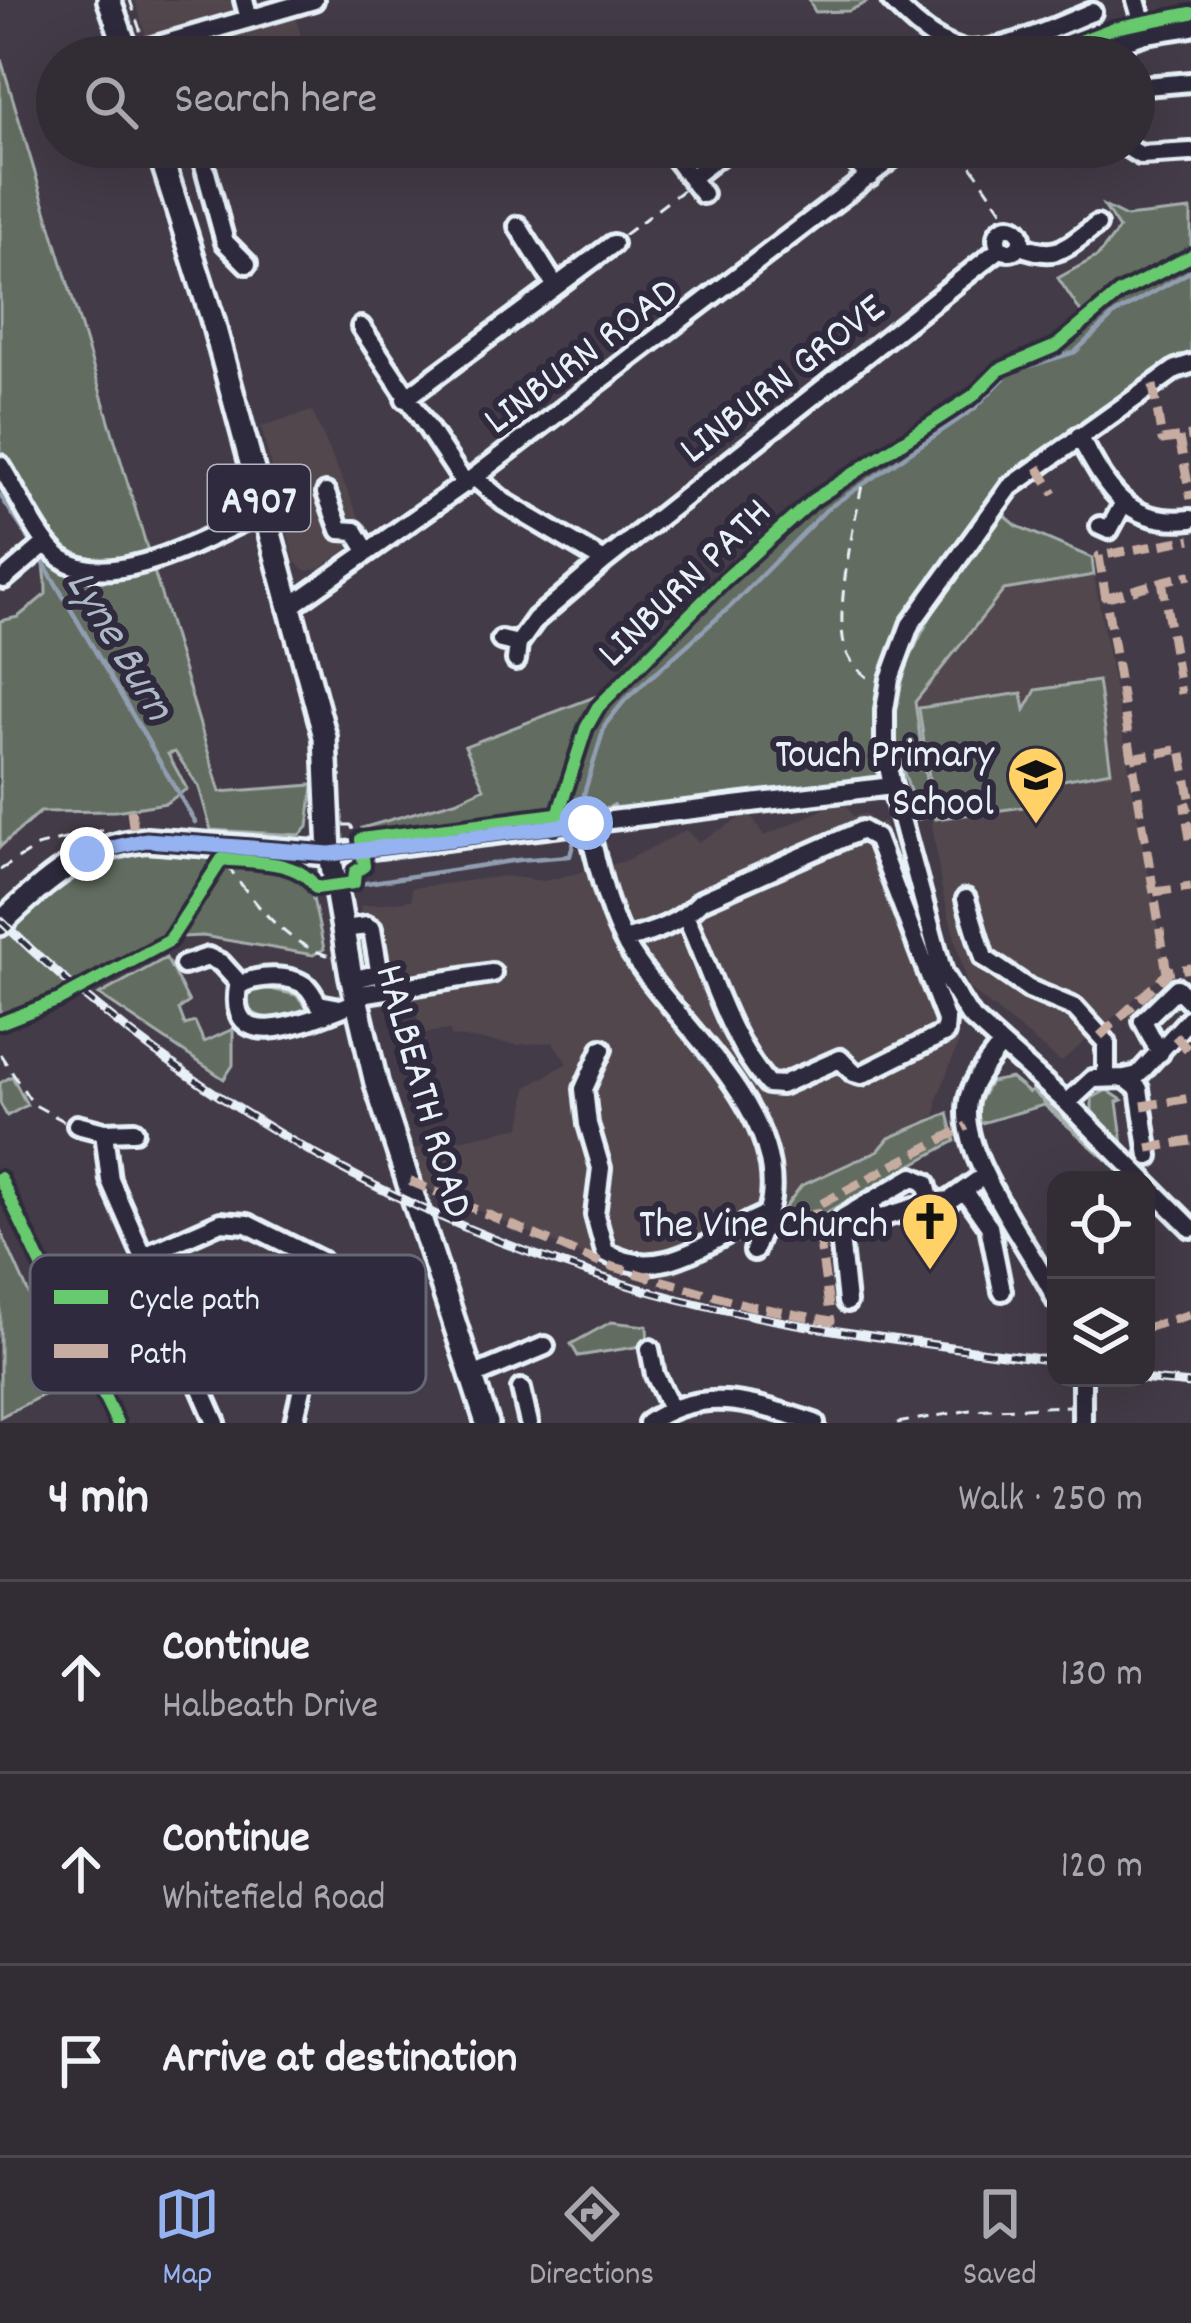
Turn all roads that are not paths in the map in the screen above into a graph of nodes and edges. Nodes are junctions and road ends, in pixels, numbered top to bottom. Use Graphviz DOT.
graph roads {
  1 [pos="109,0"];
  2 [pos="244,0"];
  3 [pos="314,0"];
  4 [pos="891,0"];
  5 [pos="1136,0"];
  6 [pos="1092,12"];
  7 [pos="249,19"];
  8 [pos="1191,28"];
  9 [pos="1146,34"];
  10 [pos="132,36"];
  11 [pos="191,36"];
  12 [pos="931,36"];
  13 [pos="1029,36"];
  14 [pos="1140,36"];
  15 [pos="1191,82"];
  16 [pos="1155,85"];
  17 [pos="1191,152"];
  18 [pos="1155,154"];
  19 [pos="165,168"];
  20 [pos="205,168"];
  21 [pos="683,168"];
  22 [pos="711,168"];
  23 [pos="862,168"];
  24 [pos="881,168"];
  25 [pos="870,177"];
  26 [pos="1005,222"];
  27 [pos="1097,224"];
  28 [pos="518,226"];
  29 [pos="614,244"];
  30 [pos="1010,247"];
  31 [pos="247,264"];
  32 [pos="555,285"];
  33 [pos="361,327"];
  34 [pos="1191,364"];
  35 [pos="406,399"];
  36 [pos="1079,436"];
  37 [pos="0,465"];
  38 [pos="470,480"];
  39 [pos="326,493"];
  40 [pos="1124,502"];
  41 [pos="263,512"];
  42 [pos="1191,519"];
  43 [pos="1100,526"];
  44 [pos="46,543"];
  45 [pos="367,551"];
  46 [pos="604,561"];
  47 [pos="4,579"];
  48 [pos="288,608"];
  49 [pos="512,648"];
  50 [pos="892,786"];
  51 [pos="586,823"];
  52 [pos="330,854"];
  53 [pos="966,899"];
  54 [pos="686,917"];
  55 [pos="0,924"];
  56 [pos="343,929"];
  57 [pos="624,940"];
  58 [pos="184,965"];
  59 [pos="492,974"];
  60 [pos="241,985"];
  61 [pos="350,988"];
  62 [pos="1191,1002"];
  63 [pos="1191,1017"];
  64 [pos="1001,1045"];
  65 [pos="602,1048"];
  66 [pos="1160,1053"];
  67 [pos="1115,1077"];
  68 [pos="1067,1103"];
  69 [pos="77,1125"];
  70 [pos="134,1131"];
  71 [pos="104,1132"];
  72 [pos="1149,1156"];
  73 [pos="1135,1171"];
  74 [pos="986,1175"];
  75 [pos="964,1190"];
  76 [pos="1155,1191"];
  77 [pos="931,1202"];
  78 [pos="765,1215"];
  79 [pos="845,1224"];
  80 [pos="1191,1228"];
  81 [pos="754,1251"];
  82 [pos="145,1255"];
  83 [pos="147,1255"];
  84 [pos="309,1255"];
  85 [pos="1047,1280"];
  86 [pos="1002,1291"];
  87 [pos="848,1302"];
  88 [pos="545,1346"];
  89 [pos="650,1349"];
  90 [pos="472,1376"];
  91 [pos="521,1389"];
  92 [pos="203,1393"];
  93 [pos="301,1393"];
  94 [pos="671,1408"];
  95 [pos="216,1423"];
  96 [pos="294,1423"];
  97 [pos="486,1423"];
  98 [pos="529,1423"];
  99 [pos="648,1423"];
  100 [pos="815,1423"];
  1 -- 10 [label="main road"];
  2 -- 7 [label="street"];
  3 -- 7 [label="street"];
  4 -- 12 [label="street"];
  5 -- 9 [label="street"];
  6 -- 13 [label="street"];
  7 -- 11 [label="street"];
  8 -- 9 [label="street"];
  9 -- 14 [label="street"];
  15 -- 16 [label="street"];
  17 -- 18 [label="street"];
  19 -- 41 [label="main road, HALBEATH ROAD / A907"];
  20 -- 31 [label="street"];
  21 -- 22 [label="street"];
  23 -- 25 [label="street"];
  24 -- 25 [label="street, LINBURN ROAD"];
  25 -- 38 [label="street, LINBURN ROAD"];
  26 -- 30 [label="street"];
  27 -- 30 [label="street"];
  28 -- 32 [label="street"];
  29 -- 32 [label="street"];
  30 -- 46 [label="street, LINBURN GROVE"];
  32 -- 35 [label="street"];
  33 -- 35 [label="street"];
  34 -- 36 [label="street"];
  35 -- 38 [label="street"];
  36 -- 40 [label="street"];
  36 -- 50 [label="street"];
  37 -- 44 [label="street"];
  38 -- 45 [label="street, LINBURN ROAD"];
  38 -- 46 [label="street"];
  39 -- 45 [label="street"];
  40 -- 42 [label="street"];
  40 -- 43 [label="street"];
  41 -- 44 [label="street"];
  41 -- 48 [label="main road, HALBEATH ROAD / A907"];
  44 -- 47 [label="street"];
  45 -- 48 [label="street, LINBURN ROAD"];
  46 -- 49 [label="street, LINBURN GROVE"];
  48 -- 52 [label="main road, HALBEATH ROAD / A907"];
  50 -- 51 [label="street"];
  50 -- 64 [label="street"];
  51 -- 52 [label="street"];
  51 -- 57 [label="street"];
  52 -- 55 [label="main road"];
  52 -- 56 [label="main road, HALBEATH ROAD / A907"];
  53 -- 67 [label="street"];
  54 -- 54 [label="street"];
  54 -- 57 [label="street"];
  56 -- 61 [label="main road, HALBEATH ROAD / A907"];
  56 -- 61 [label="street"];
  57 -- 78 [label="street"];
  58 -- 60 [label="street"];
  59 -- 61 [label="street"];
  60 -- 61 [label="street"];
  60 -- 61 [label="street"];
  61 -- 90 [label="main road, HALBEATH ROAD / A907"];
  62 -- 66 [label="street"];
  63 -- 66 [label="street"];
  64 -- 68 [label="street"];
  64 -- 74 [label="street"];
  65 -- 78 [label="street"];
  66 -- 67 [label="street"];
  67 -- 68 [label="street"];
  67 -- 72 [label="street"];
  68 -- 73 [label="street"];
  69 -- 71 [label="street"];
  70 -- 71 [label="street"];
  71 -- 82 [label="street"];
  74 -- 75 [label="street"];
  74 -- 85 [label="street"];
  75 -- 77 [label="street"];
  75 -- 86 [label="street"];
  76 -- 80 [label="street"];
  77 -- 79 [label="street"];
  77 -- 79 [label="street"];
  78 -- 81 [label="street"];
  79 -- 87 [label="street"];
  83 -- 84 [label="street"];
  88 -- 90 [label="street"];
  89 -- 94 [label="street"];
  90 -- 97 [label="main road, HALBEATH ROAD / A907"];
  91 -- 98 [label="street"];
  92 -- 95 [label="street"];
  93 -- 96 [label="street"];
  94 -- 99 [label="street"];
  94 -- 100 [label="street"];
}
